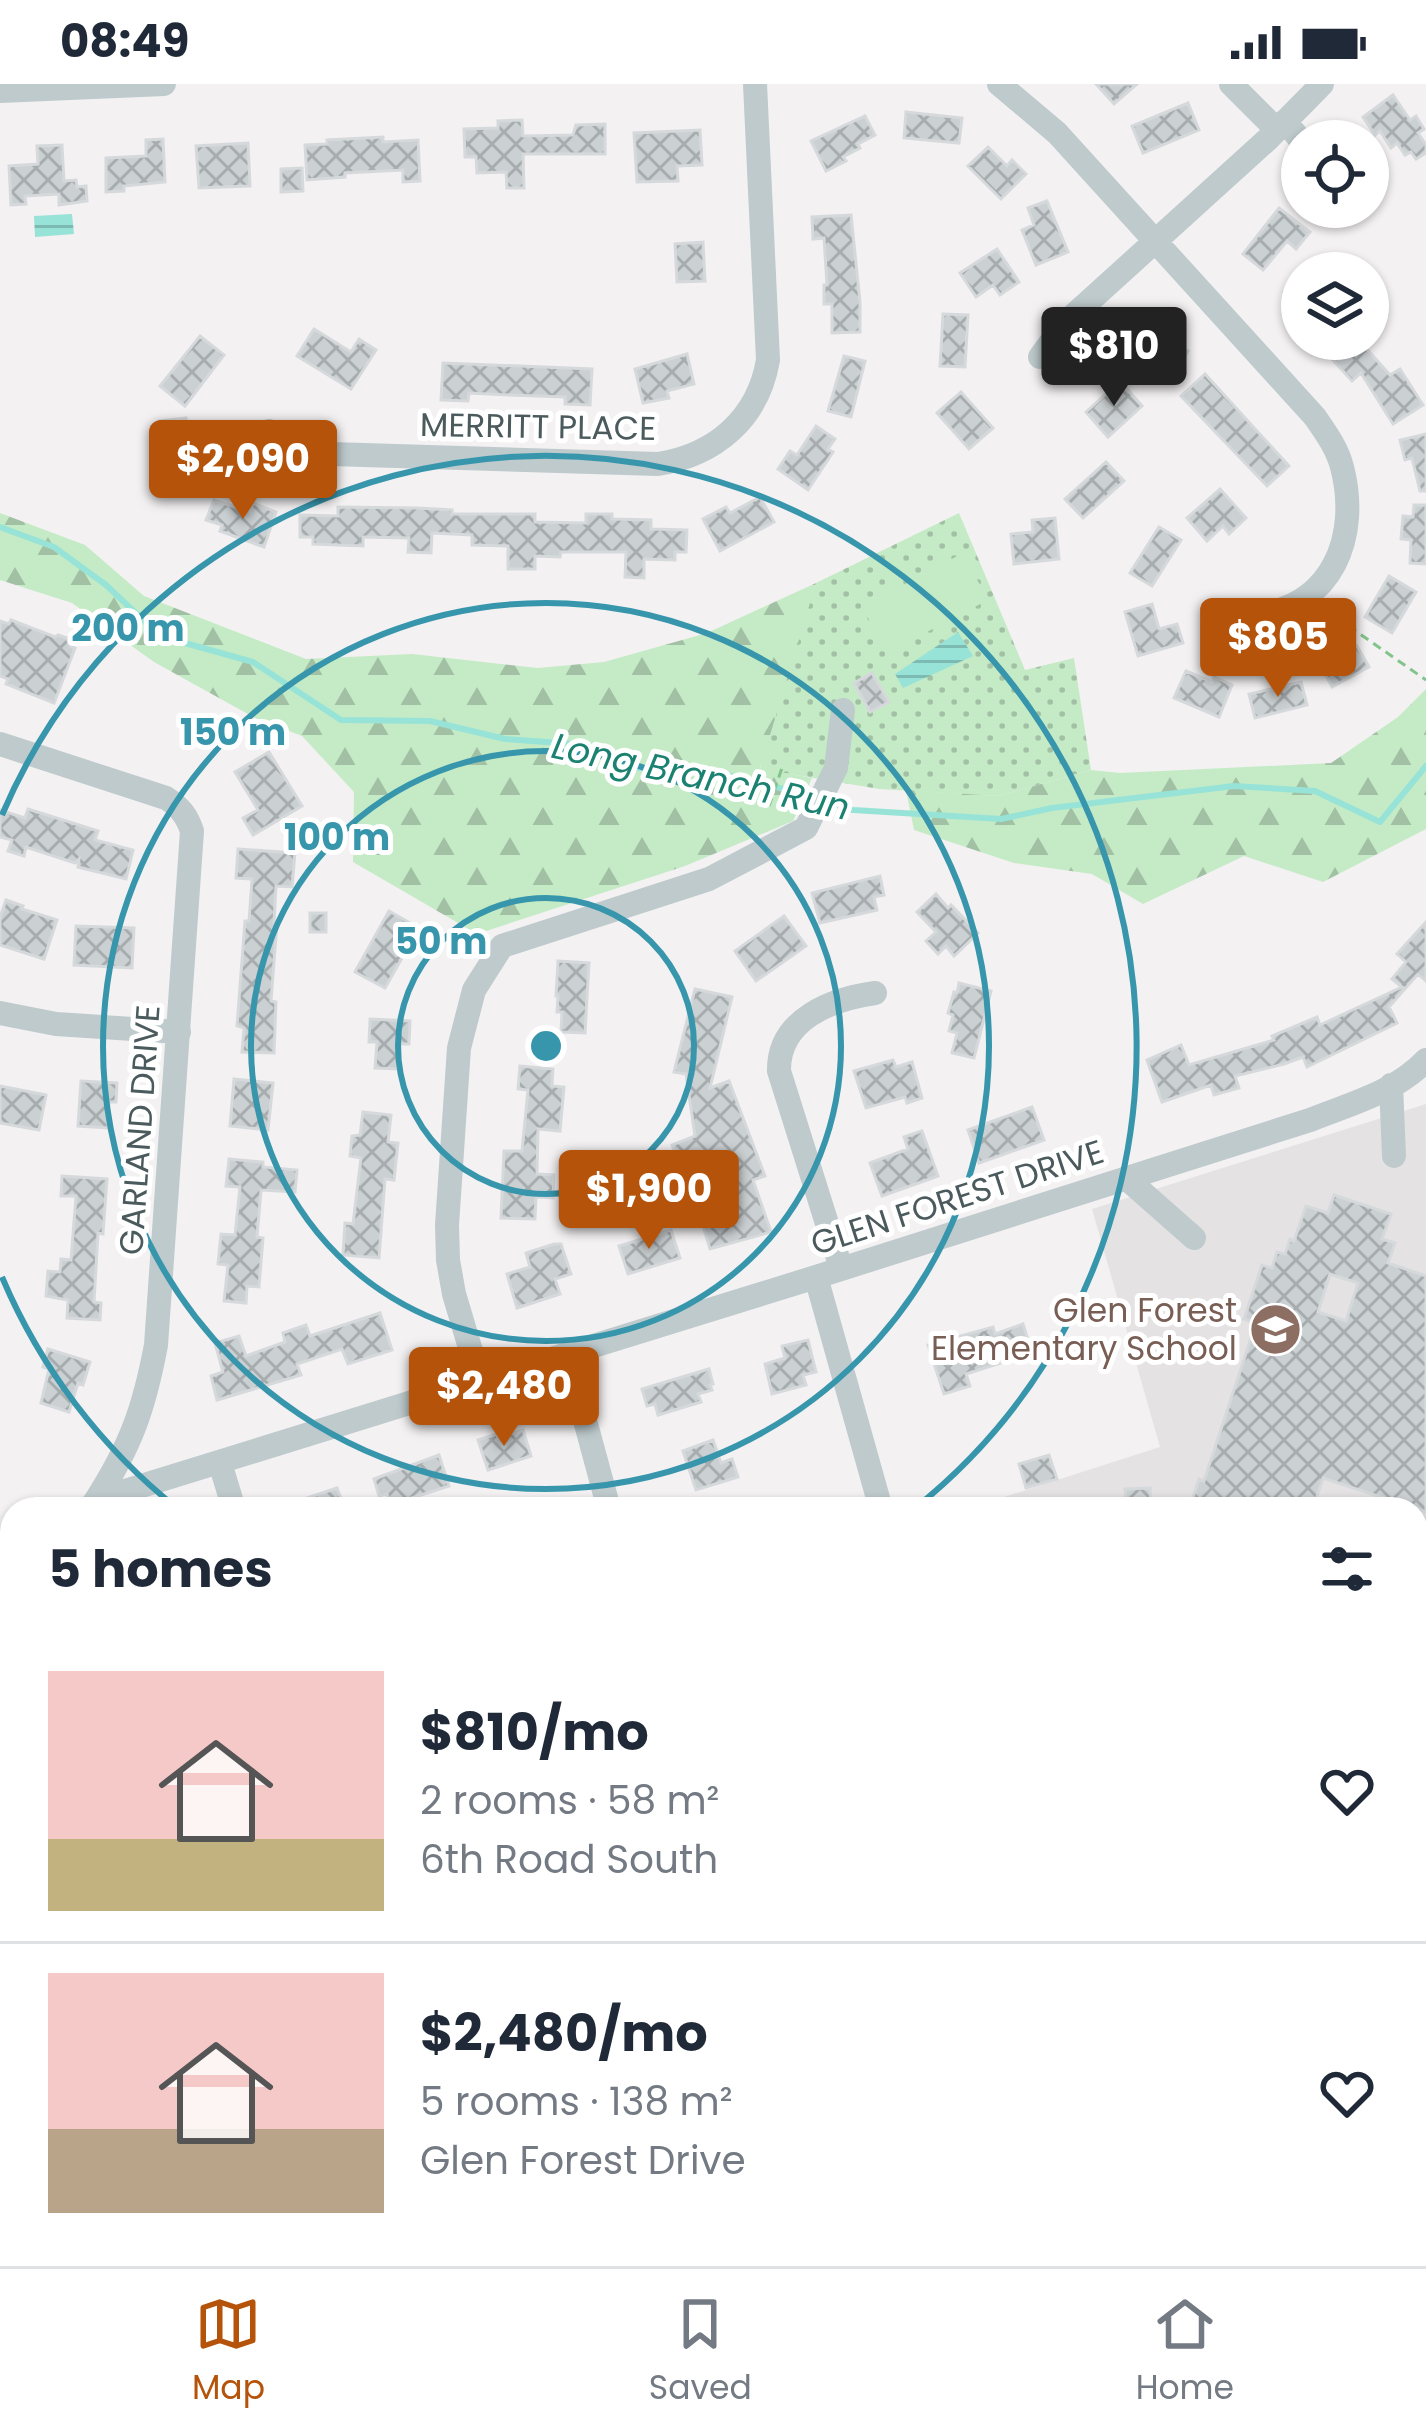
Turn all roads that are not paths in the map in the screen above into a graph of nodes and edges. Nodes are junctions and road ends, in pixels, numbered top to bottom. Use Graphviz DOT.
graph roads {
  1 [pos="164,84"];
  2 [pos="755,84"];
  3 [pos="999,84"];
  4 [pos="1232,84"];
  5 [pos="1322,84"];
  6 [pos="0,92"];
  7 [pos="1286,120"];
  8 [pos="1281,125"];
  9 [pos="1155,242"];
  10 [pos="1040,357"];
  11 [pos="269,431"];
  12 [pos="1255,615"];
  13 [pos="843,710"];
  14 [pos="0,744"];
  15 [pos="875,994"];
  16 [pos="0,1013"];
  17 [pos="179,1033"];
  18 [pos="1426,1060"];
  19 [pos="1391,1085"];
  20 [pos="1394,1156"];
  21 [pos="1126,1178"];
  22 [pos="1193,1238"];
  23 [pos="841,1268"];
  24 [pos="816,1277"];
  25 [pos="567,1354"];
  26 [pos="480,1381"];
  27 [pos="220,1463"];
  28 [pos="96,1497"];
  29 [pos="114,1497"];
  30 [pos="230,1497"];
  31 [pos="606,1497"];
  32 [pos="878,1497"];
  1 -- 6 [label="street"];
  2 -- 11 [label="street, MERRITT PLACE"];
  3 -- 9 [label="street"];
  4 -- 8 [label="street"];
  5 -- 7 [label="street"];
  8 -- 9 [label="street"];
  9 -- 10 [label="street"];
  9 -- 12 [label="street"];
  13 -- 26 [label="street"];
  14 -- 17 [label="street, GARLAND DRIVE"];
  15 -- 23 [label="street"];
  16 -- 17 [label="street"];
  17 -- 28 [label="street, GARLAND DRIVE"];
  18 -- 19 [label="street, GLEN FOREST DRIVE"];
  19 -- 20 [label="street"];
  19 -- 21 [label="street, GLEN FOREST DRIVE"];
  21 -- 22 [label="street"];
  21 -- 23 [label="street, GLEN FOREST DRIVE"];
  23 -- 24 [label="street, GLEN FOREST DRIVE"];
  24 -- 25 [label="street, GLEN FOREST DRIVE"];
  24 -- 32 [label="street"];
  25 -- 26 [label="street, GLEN FOREST DRIVE"];
  25 -- 31 [label="street"];
  26 -- 27 [label="street, GLEN FOREST DRIVE"];
  27 -- 29 [label="street, GLEN FOREST DRIVE"];
  27 -- 30 [label="street"];
}
